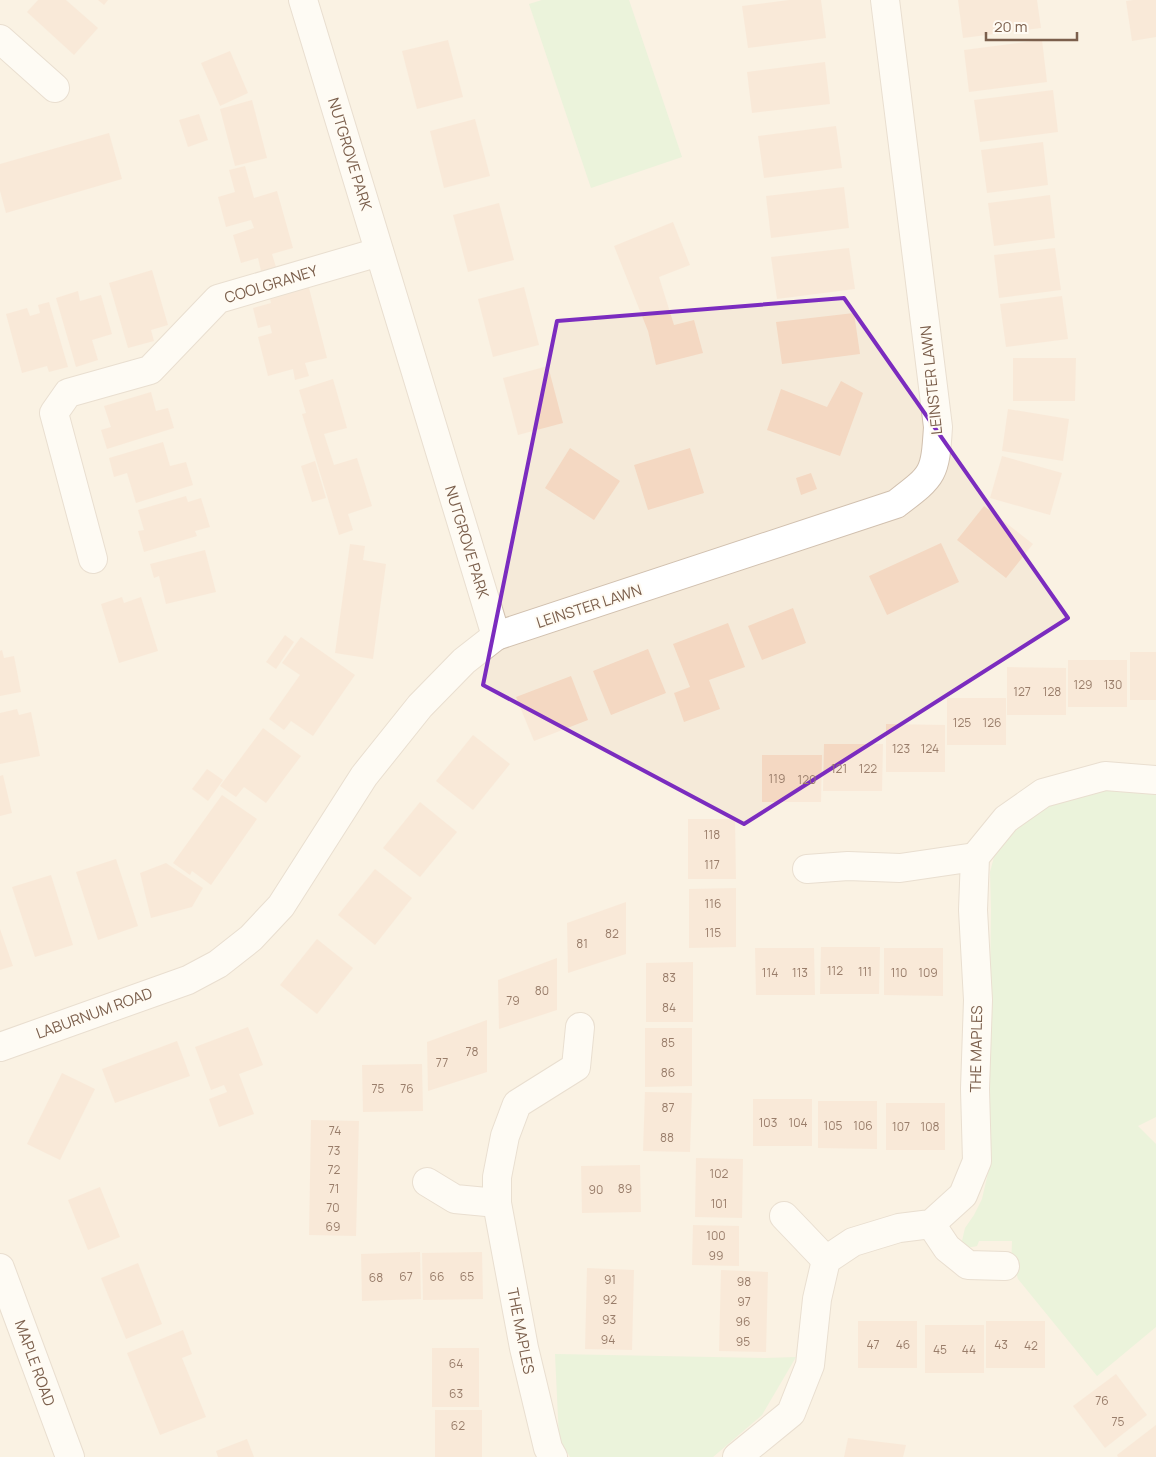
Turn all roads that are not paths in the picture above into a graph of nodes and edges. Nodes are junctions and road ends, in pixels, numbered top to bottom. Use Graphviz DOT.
graph roads {
  1 [pos="303,0"];
  2 [pos="885,0"];
  3 [pos="0,39"];
  4 [pos="54,88"];
  5 [pos="379,252"];
  6 [pos="93,559"];
  7 [pos="496,636"];
  8 [pos="1156,780"];
  9 [pos="975,857"];
  10 [pos="807,869"];
  11 [pos="580,1026"];
  12 [pos="0,1047"];
  13 [pos="427,1182"];
  14 [pos="497,1203"];
  15 [pos="784,1216"];
  16 [pos="931,1224"];
  17 [pos="826,1260"];
  18 [pos="1006,1266"];
  19 [pos="0,1268"];
  20 [pos="70,1457"];
  21 [pos="553,1457"];
  22 [pos="737,1457"];
  1 -- 5 [label="street, NUTGROVE PARK"];
  2 -- 7 [label="street, LEINSTER LAWN"];
  3 -- 4 [label="street"];
  5 -- 6 [label="street, COOLGRANEY"];
  5 -- 7 [label="street, NUTGROVE PARK"];
  7 -- 12 [label="street, LABURNUM ROAD"];
  8 -- 9 [label="street"];
  9 -- 10 [label="street"];
  9 -- 16 [label="street, THE MAPLES"];
  11 -- 14 [label="street, THE MAPLES"];
  13 -- 14 [label="street"];
  14 -- 21 [label="street, THE MAPLES"];
  15 -- 17 [label="street"];
  16 -- 17 [label="street"];
  16 -- 18 [label="street"];
  17 -- 22 [label="street"];
  19 -- 20 [label="street, MAPLE ROAD"];
}
